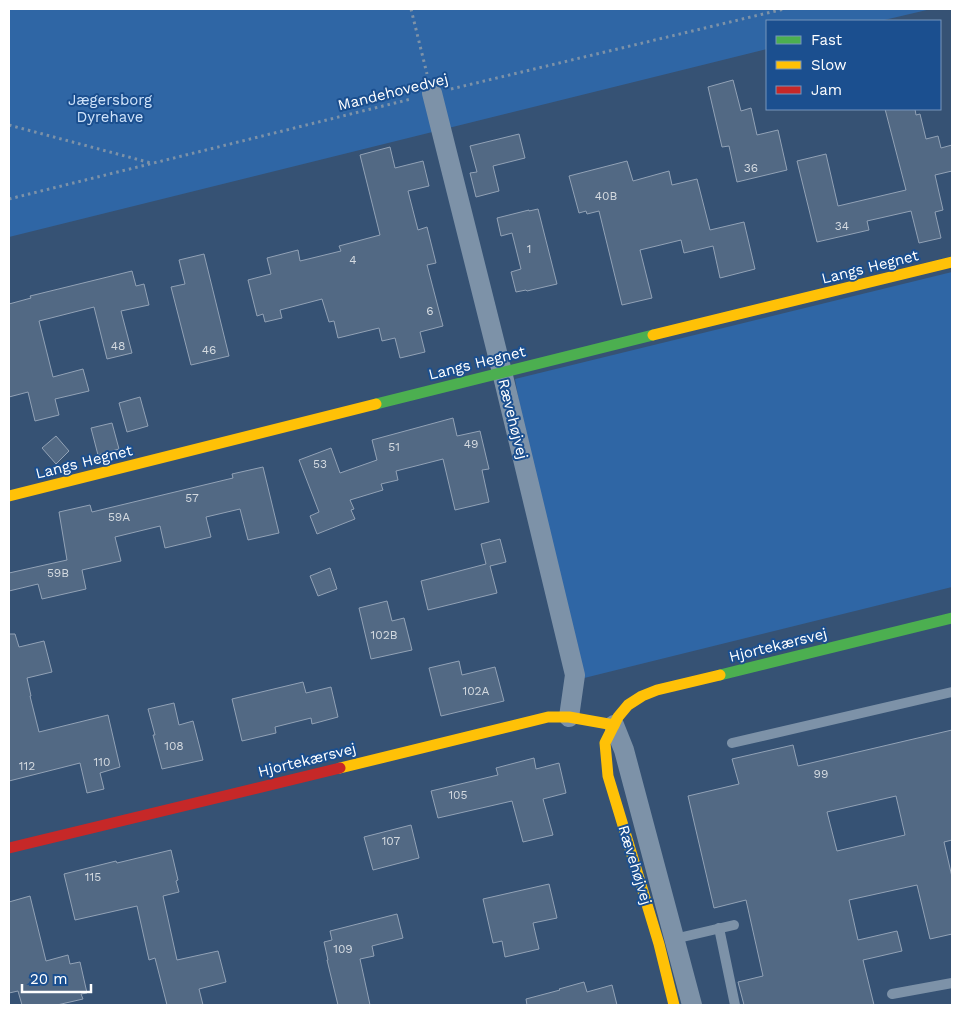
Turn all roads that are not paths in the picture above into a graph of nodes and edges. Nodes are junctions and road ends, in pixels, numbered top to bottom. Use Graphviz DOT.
graph roads {
  1 [pos="432,93"];
  2 [pos="952,262"];
  3 [pos="502,372"];
  4 [pos="9,496"];
  5 [pos="952,618"];
  6 [pos="952,692"];
  7 [pos="569,717"];
  8 [pos="616,721"];
  9 [pos="732,743"];
  10 [pos="9,848"];
  11 [pos="734,925"];
  12 [pos="719,928"];
  13 [pos="674,939"];
  14 [pos="952,982"];
  15 [pos="892,994"];
  16 [pos="674,1005"];
  17 [pos="692,1005"];
  18 [pos="736,1005"];
  1 -- 3 [label="street, Rævehøjvej"];
  2 -- 3 [label="street, Langs Hegnet"];
  3 -- 4 [label="street, Langs Hegnet"];
  3 -- 7 [label="street, Rævehøjvej"];
  5 -- 8 [label="street, Hjortekærsvej"];
  6 -- 9 [label="lane"];
  7 -- 8 [label="street, Hjortekærsvej"];
  7 -- 10 [label="street, Hjortekærsvej"];
  8 -- 13 [label="street, Rævehøjvej"];
  8 -- 16 [label="street, Rævehøjvej"];
  11 -- 12 [label="lane"];
  12 -- 13 [label="lane"];
  12 -- 18 [label="lane"];
  13 -- 17 [label="street, Rævehøjvej"];
  14 -- 15 [label="lane"];
}
